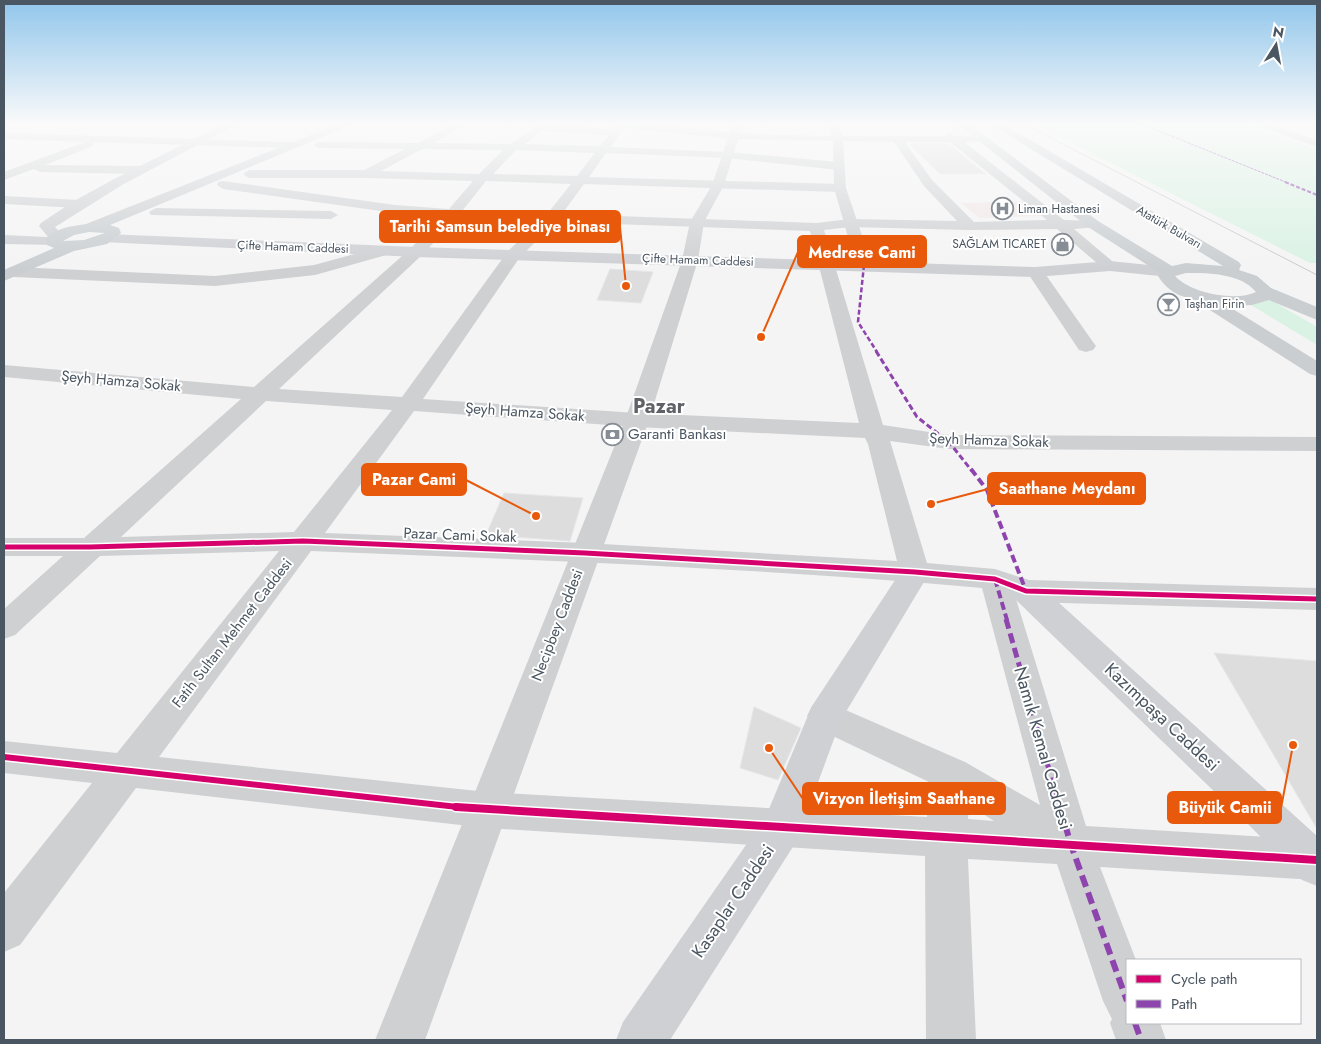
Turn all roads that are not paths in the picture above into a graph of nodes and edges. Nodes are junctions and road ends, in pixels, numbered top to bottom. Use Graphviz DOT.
graph roads {
  1 [pos="138,172"];
  2 [pos="227,172"];
  3 [pos="255,172"];
  4 [pos="370,172"];
  5 [pos="488,172"];
  6 [pos="586,172"];
  7 [pos="665,172"];
  8 [pos="722,172"];
  9 [pos="839,172"];
  10 [pos="920,172"];
  11 [pos="994,172"];
  12 [pos="1025,172"];
  13 [pos="1076,172"];
  14 [pos="249,174"];
  15 [pos="366,174"];
  16 [pos="482,178"];
  17 [pos="579,181"];
  18 [pos="660,183"];
  19 [pos="223,185"];
  20 [pos="718,185"];
  21 [pos="840,188"];
  22 [pos="4,200"];
  23 [pos="79,204"];
  24 [pos="156,212"];
  25 [pos="453,214"];
  26 [pos="552,218"];
  27 [pos="697,222"];
  28 [pos="850,223"];
  29 [pos="1060,224"];
  30 [pos="1093,224"];
  31 [pos="970,226"];
  32 [pos="816,227"];
  33 [pos="89,228"];
  34 [pos="110,235"];
  35 [pos="4,240"];
  36 [pos="54,240"];
  37 [pos="72,246"];
  38 [pos="384,250"];
  39 [pos="416,252"];
  40 [pos="514,254"];
  41 [pos="690,260"];
  42 [pos="825,265"];
  43 [pos="864,265"];
  44 [pos="7,269"];
  45 [pos="1035,272"];
  46 [pos="1169,272"];
  47 [pos="1228,272"];
  48 [pos="1107,275"];
  49 [pos="1159,290"];
  50 [pos="1265,292"];
  51 [pos="1193,294"];
  52 [pos="1317,314"];
  53 [pos="1086,346"];
  54 [pos="1317,370"];
  55 [pos="4,371"];
  56 [pos="259,394"];
  57 [pos="408,404"];
  58 [pos="637,420"];
  59 [pos="873,431"];
  60 [pos="1317,444"];
  61 [pos="303,541"];
  62 [pos="4,547"];
  63 [pos="90,547"];
  64 [pos="584,553"];
  65 [pos="914,572"];
  66 [pos="1011,585"];
  67 [pos="1317,600"];
  68 [pos="4,627"];
  69 [pos="825,716"];
  70 [pos="4,757"];
  71 [pos="125,772"];
  72 [pos="951,774"];
  73 [pos="487,810"];
  74 [pos="782,828"];
  75 [pos="946,838"];
  76 [pos="1071,845"];
  77 [pos="1315,862"];
  78 [pos="4,929"];
  79 [pos="1126,998"];
  80 [pos="1135,1024"];
  81 [pos="400,1040"];
  82 [pos="641,1040"];
  83 [pos="951,1040"];
  84 [pos="1141,1040"];
  1 -- 23 [label="main road"];
  2 -- 33 [label="main road"];
  3 -- 14 [label="main road"];
  4 -- 15 [label="street"];
  5 -- 16 [label="street"];
  6 -- 17 [label="street, Fatih Sultan Mehmet Caddesi"];
  7 -- 18 [label="street"];
  8 -- 20 [label="street, Necipbey Caddesi"];
  9 -- 21 [label="street"];
  10 -- 31 [label="street"];
  11 -- 29 [label="street"];
  12 -- 30 [label="main road"];
  13 -- 47 [label="main road, Atatürk Bulvarı"];
  14 -- 15 [label="street"];
  14 -- 19 [label="main road"];
  15 -- 16 [label="street"];
  16 -- 17 [label="street"];
  16 -- 25 [label="street"];
  17 -- 18 [label="street"];
  17 -- 26 [label="street, Fatih Sultan Mehmet Caddesi"];
  18 -- 20 [label="street"];
  19 -- 24 [label="main road"];
  19 -- 25 [label="street"];
  20 -- 21 [label="street"];
  20 -- 27 [label="street, Necipbey Caddesi"];
  21 -- 28 [label="street"];
  22 -- 23 [label="street"];
  23 -- 36 [label="main road"];
  24 -- 25 [label="street"];
  24 -- 34 [label="main road"];
  25 -- 26 [label="street"];
  25 -- 39 [label="street"];
  26 -- 27 [label="street"];
  26 -- 40 [label="street, Fatih Sultan Mehmet Caddesi"];
  27 -- 32 [label="street"];
  27 -- 41 [label="street, Necipbey Caddesi"];
  28 -- 31 [label="street"];
  28 -- 32 [label="street"];
  28 -- 43 [label="street"];
  29 -- 30 [label="street"];
  29 -- 31 [label="street"];
  29 -- 48 [label="street"];
  30 -- 46 [label="main road"];
  32 -- 42 [label="street"];
  33 -- 34 [label="main road"];
  33 -- 36 [label="main road"];
  34 -- 37 [label="main road"];
  34 -- 38 [label="main road, Çifte Hamam Caddesi"];
  35 -- 36 [label="main road"];
  36 -- 37 [label="main road"];
  36 -- 44 [label="main road"];
  37 -- 44 [label="main road"];
  38 -- 39 [label="main road, Çifte Hamam Caddesi"];
  38 -- 44 [label="street"];
  39 -- 40 [label="main road, Çifte Hamam Caddesi"];
  39 -- 56 [label="street"];
  40 -- 41 [label="main road, Çifte Hamam Caddesi"];
  40 -- 57 [label="street, Fatih Sultan Mehmet Caddesi"];
  41 -- 42 [label="main road, Çifte Hamam Caddesi"];
  41 -- 58 [label="street, Necipbey Caddesi"];
  42 -- 43 [label="main road, Çifte Hamam Caddesi"];
  42 -- 59 [label="street"];
  43 -- 45 [label="main road, Çifte Hamam Caddesi"];
  45 -- 48 [label="main road, Çifte Hamam Caddesi"];
  45 -- 53 [label="street"];
  46 -- 47 [label="main road"];
  46 -- 48 [label="main road"];
  46 -- 51 [label="main road"];
  47 -- 50 [label="main road"];
  49 -- 51 [label="main road"];
  50 -- 51 [label="main road"];
  50 -- 52 [label="main road"];
  51 -- 54 [label="main road"];
  55 -- 56 [label="street, Şeyh Hamza Sokak"];
  56 -- 57 [label="street, Şeyh Hamza Sokak"];
  56 -- 63 [label="street"];
  57 -- 58 [label="street, Şeyh Hamza Sokak"];
  57 -- 61 [label="street, Fatih Sultan Mehmet Caddesi"];
  58 -- 59 [label="street, Şeyh Hamza Sokak"];
  58 -- 64 [label="street, Necipbey Caddesi"];
  59 -- 60 [label="street, Şeyh Hamza Sokak"];
  59 -- 65 [label="street"];
  61 -- 63 [label="street, Pazar Cami Sokak"];
  61 -- 64 [label="street, Pazar Cami Sokak"];
  61 -- 71 [label="street, Fatih Sultan Mehmet Caddesi"];
  62 -- 63 [label="street, Pazar Cami Sokak"];
  63 -- 68 [label="street"];
  64 -- 65 [label="street, Pazar Cami Sokak"];
  64 -- 73 [label="street, Necipbey Caddesi"];
  65 -- 66 [label="street, Pazar Cami Sokak"];
  65 -- 69 [label="main road, Kasaplar Caddesi"];
  66 -- 67 [label="street, Pazar Cami Sokak"];
  66 -- 76 [label="street, Namık Kemal Caddesi"];
  66 -- 77 [label="main road, Kazımpaşa Caddesi"];
  69 -- 72 [label="street"];
  69 -- 74 [label="main road, Kasaplar Caddesi"];
  70 -- 71 [label="street"];
  71 -- 73 [label="street"];
  71 -- 78 [label="street, Fatih Sultan Mehmet Caddesi"];
  72 -- 75 [label="street"];
  72 -- 76 [label="street"];
  73 -- 74 [label="street"];
  73 -- 81 [label="street, Necipbey Caddesi"];
  74 -- 75 [label="street"];
  74 -- 82 [label="main road, Kasaplar Caddesi"];
  75 -- 76 [label="street"];
  75 -- 83 [label="street"];
  76 -- 77 [label="street"];
  76 -- 79 [label="street, Namık Kemal Caddesi"];
  80 -- 84 [label="street"];
}
